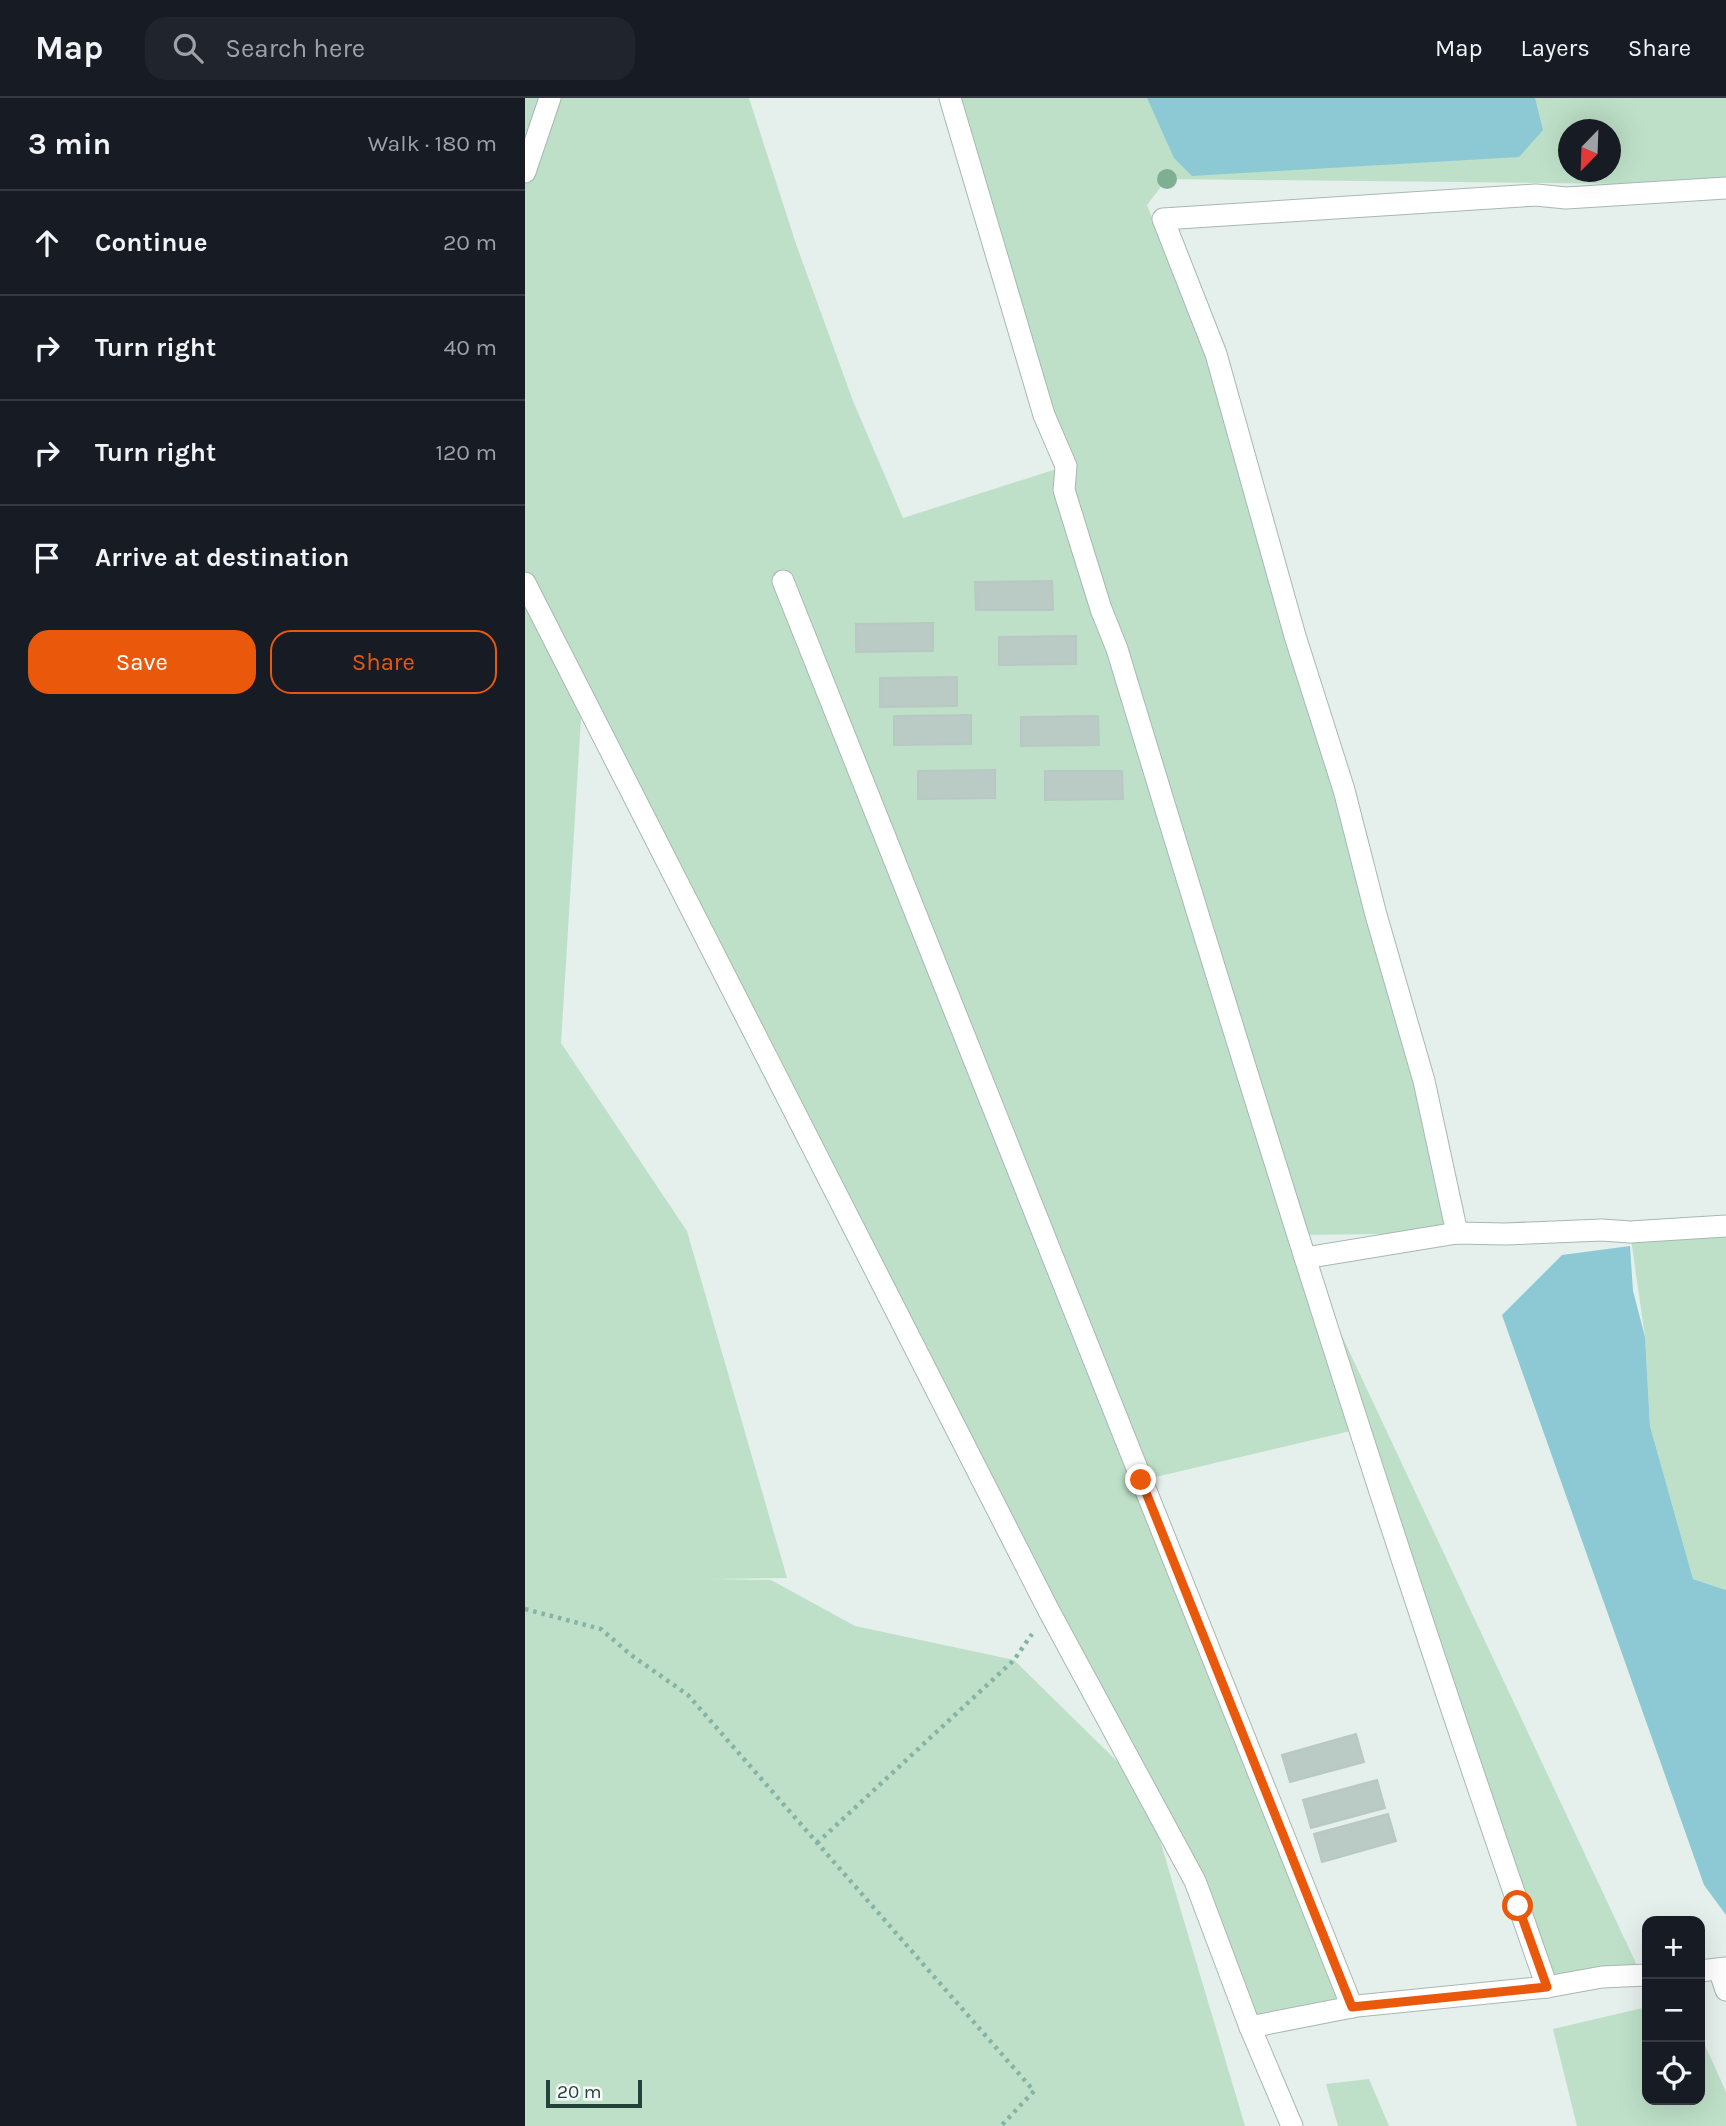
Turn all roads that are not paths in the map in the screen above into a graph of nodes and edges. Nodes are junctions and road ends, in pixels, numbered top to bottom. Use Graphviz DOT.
graph roads {
  1 [pos="550,98"];
  2 [pos="950,98"];
  3 [pos="525,172"];
  4 [pos="1726,188"];
  5 [pos="783,581"];
  6 [pos="525,583"];
  7 [pos="1726,1226"];
  8 [pos="1457,1233"];
  9 [pos="1305,1258"];
  10 [pos="1715,1969"];
  11 [pos="1642,1975"];
  12 [pos="1547,1987"];
  13 [pos="1726,1990"];
  14 [pos="1352,2007"];
  15 [pos="1250,2027"];
  16 [pos="1292,2126"];
  1 -- 3 [label="street"];
  2 -- 9 [label="street"];
  4 -- 8 [label="street"];
  5 -- 14 [label="street"];
  6 -- 15 [label="street"];
  7 -- 8 [label="street"];
  8 -- 9 [label="street"];
  9 -- 12 [label="street"];
  10 -- 13 [label="street"];
  11 -- 12 [label="street"];
  12 -- 14 [label="street"];
  14 -- 15 [label="street"];
  15 -- 16 [label="street"];
}
